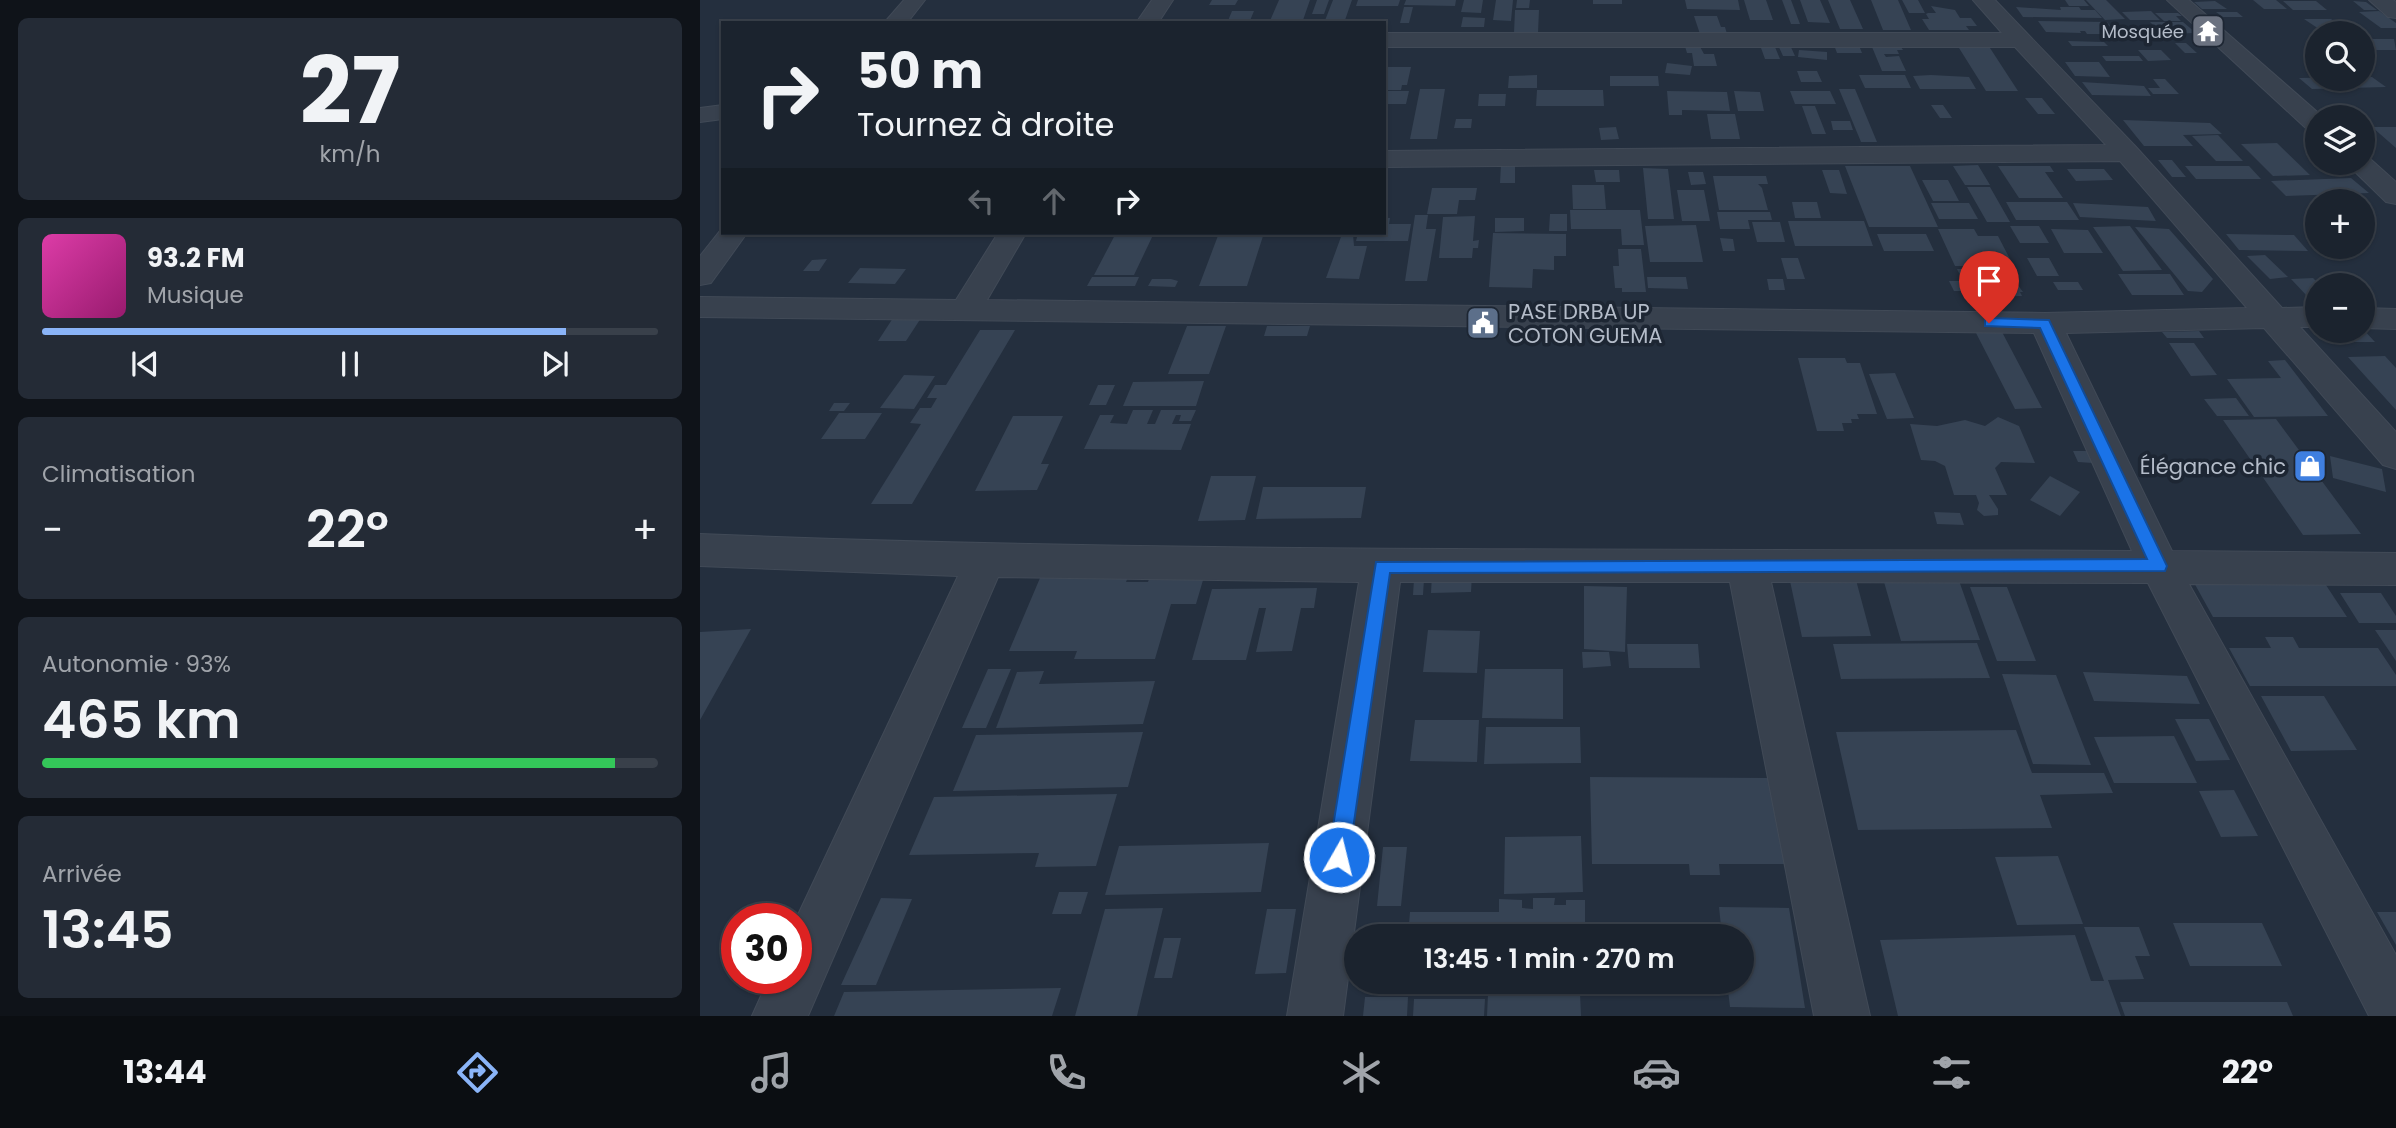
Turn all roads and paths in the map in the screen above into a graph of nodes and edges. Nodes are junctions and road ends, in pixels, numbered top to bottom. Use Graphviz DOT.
graph roads {
  1 [pos="915,0"];
  2 [pos="1163,0"];
  3 [pos="1983,0"];
  4 [pos="2178,0"];
  5 [pos="2379,0"];
  6 [pos="2396,12"];
  7 [pos="897,21"];
  8 [pos="1148,21"];
  9 [pos="1386,40"];
  10 [pos="2021,40"];
  11 [pos="721,112"];
  12 [pos="2305,114"];
  13 [pos="700,115"];
  14 [pos="2127,153"];
  15 [pos="1386,159"];
  16 [pos="2372,175"];
  17 [pos="2396,196"];
  18 [pos="731,235"];
  19 [pos="1011,235"];
  20 [pos="700,276"];
  21 [pos="700,307"];
  22 [pos="965,311"];
  23 [pos="2270,317"];
  24 [pos="2305,317"];
  25 [pos="2375,318"];
  26 [pos="2396,319"];
  27 [pos="2045,323"];
  28 [pos="2396,456"];
  29 [pos="700,550"];
  30 [pos="985,561"];
  31 [pos="1382,566"];
  32 [pos="2159,566"];
  33 [pos="1747,568"];
  34 [pos="2396,569"];
  35 [pos="2396,1010"];
  36 [pos="780,1016"];
  37 [pos="1315,1016"];
  38 [pos="1842,1016"];
  1 -- 7 [label="street"];
  2 -- 8 [label="street"];
  3 -- 10 [label="street"];
  4 -- 12 [label="street"];
  5 -- 6 [label="street"];
  9 -- 10 [label="street"];
  10 -- 14 [label="street"];
  11 -- 13 [label="street"];
  14 -- 15 [label="street"];
  14 -- 23 [label="street"];
  16 -- 17 [label="street"];
  18 -- 20 [label="street"];
  19 -- 22 [label="street"];
  21 -- 22 [label="street"];
  22 -- 27 [label="street"];
  23 -- 24 [label="street"];
  23 -- 27 [label="street"];
  23 -- 28 [label="street"];
  25 -- 26 [label="street"];
  27 -- 32 [label="street"];
  29 -- 30 [label="street"];
  30 -- 31 [label="street"];
  30 -- 36 [label="street"];
  31 -- 33 [label="street"];
  31 -- 37 [label="street"];
  32 -- 33 [label="street"];
  32 -- 34 [label="street"];
  32 -- 35 [label="street"];
  33 -- 38 [label="street"];
}
